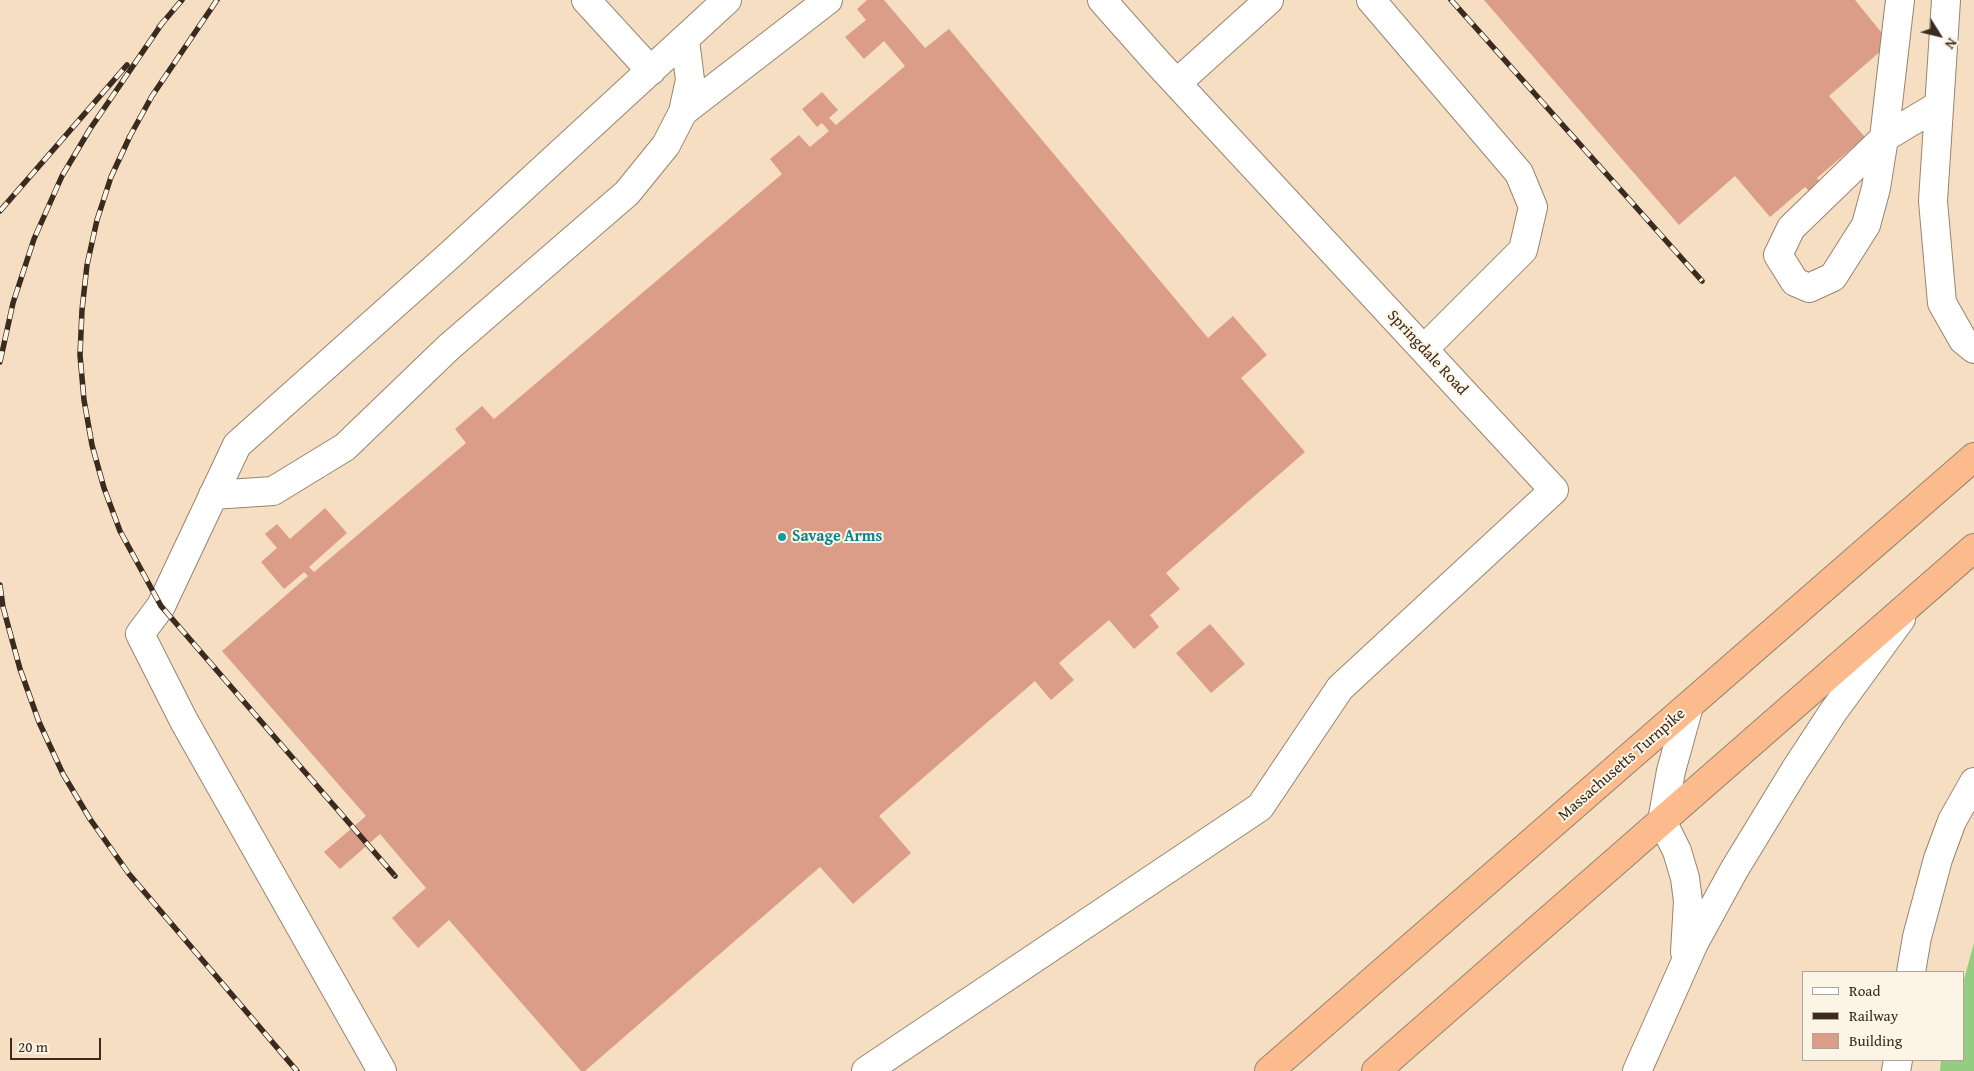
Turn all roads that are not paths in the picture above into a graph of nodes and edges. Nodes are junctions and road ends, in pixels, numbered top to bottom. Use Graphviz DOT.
graph roads {
  1 [pos="586,0"];
  2 [pos="727,0"];
  3 [pos="828,0"];
  4 [pos="1102,0"];
  5 [pos="1269,0"];
  6 [pos="1370,0"];
  7 [pos="1900,0"];
  8 [pos="1946,0"];
  9 [pos="685,40"];
  10 [pos="651,71"];
  11 [pos="1177,84"];
  12 [pos="1939,105"];
  13 [pos="683,112"];
  14 [pos="1884,138"];
  15 [pos="1974,348"];
  16 [pos="1424,349"];
  17 [pos="1974,457"];
  18 [pos="213,496"];
  19 [pos="1974,548"];
  20 [pos="1915,600"];
  21 [pos="1689,706"];
  22 [pos="1974,782"];
  23 [pos="1662,821"];
  24 [pos="1684,964"];
  25 [pos="1910,971"];
  26 [pos="382,1071"];
  27 [pos="866,1071"];
  28 [pos="1269,1071"];
  29 [pos="1376,1071"];
  30 [pos="1637,1071"];
  1 -- 10 [label="street"];
  2 -- 9 [label="street"];
  3 -- 13 [label="street"];
  4 -- 11 [label="street, Springdale Road"];
  5 -- 11 [label="street"];
  6 -- 16 [label="street"];
  7 -- 14 [label="street"];
  8 -- 12 [label="street"];
  9 -- 10 [label="street"];
  9 -- 13 [label="street"];
  10 -- 18 [label="street"];
  11 -- 16 [label="street, Springdale Road"];
  12 -- 14 [label="street"];
  12 -- 15 [label="street"];
  13 -- 18 [label="street"];
  14 -- 14 [label="street"];
  16 -- 27 [label="street, Springdale Road"];
  17 -- 21 [label="highway, Massachusetts Turnpike"];
  18 -- 26 [label="street"];
  19 -- 20 [label="highway"];
  20 -- 23 [label="highway"];
  20 -- 24 [label="street"];
  21 -- 23 [label="street"];
  21 -- 28 [label="highway, Massachusetts Turnpike"];
  22 -- 25 [label="street"];
  23 -- 24 [label="street"];
  23 -- 29 [label="highway"];
  24 -- 30 [label="street"];
}
